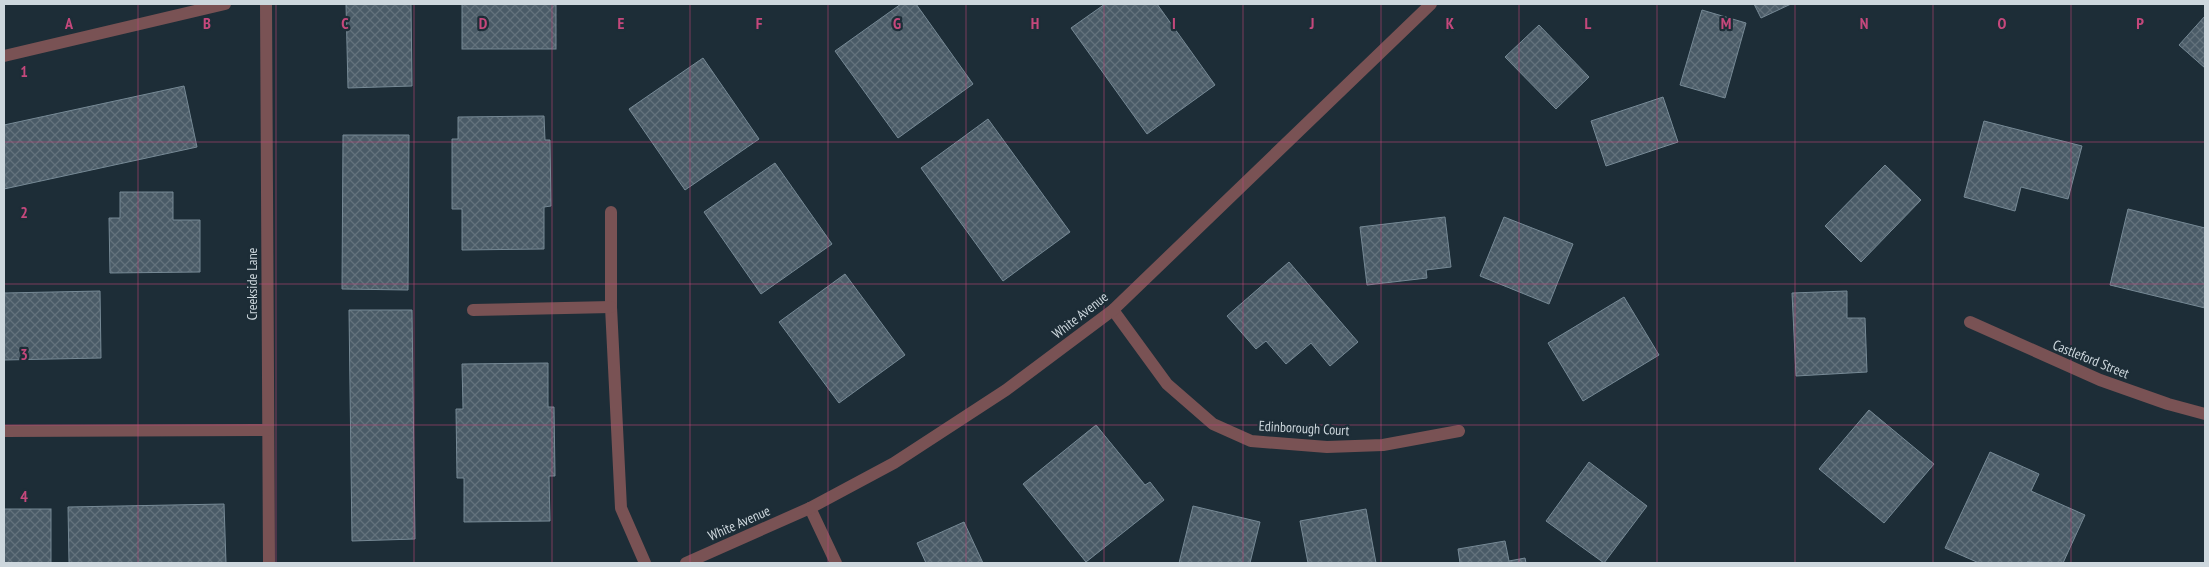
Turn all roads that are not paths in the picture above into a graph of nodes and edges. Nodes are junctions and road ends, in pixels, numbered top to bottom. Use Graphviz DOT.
graph roads {
  1 [pos="225,4"];
  2 [pos="266,4"];
  3 [pos="1431,4"];
  4 [pos="4,56"];
  5 [pos="611,212"];
  6 [pos="611,307"];
  7 [pos="474,310"];
  8 [pos="1113,310"];
  9 [pos="1970,322"];
  10 [pos="2205,414"];
  11 [pos="268,430"];
  12 [pos="4,431"];
  13 [pos="1459,431"];
  14 [pos="810,508"];
  15 [pos="269,563"];
  16 [pos="645,563"];
  17 [pos="686,563"];
  18 [pos="836,563"];
  1 -- 4 [label="street"];
  2 -- 11 [label="street, Creekside Lane"];
  3 -- 8 [label="street, White Avenue"];
  5 -- 6 [label="street"];
  6 -- 7 [label="street"];
  6 -- 16 [label="street"];
  8 -- 13 [label="street, Edinborough Court"];
  8 -- 14 [label="street, White Avenue"];
  9 -- 10 [label="street, Castleford Street"];
  11 -- 12 [label="street"];
  11 -- 15 [label="street, Creekside Lane"];
  14 -- 17 [label="street, White Avenue"];
  14 -- 18 [label="street"];
}
